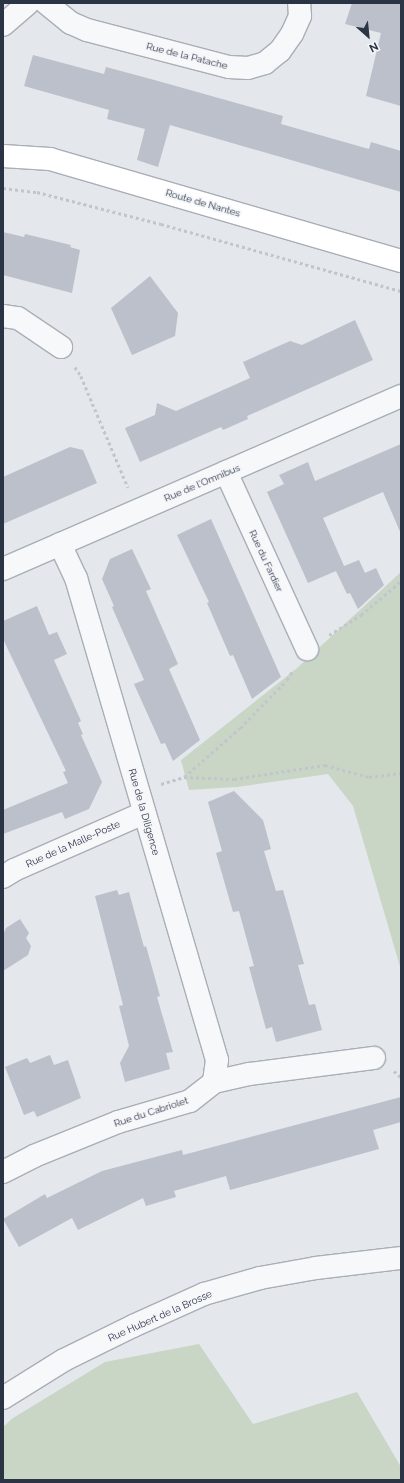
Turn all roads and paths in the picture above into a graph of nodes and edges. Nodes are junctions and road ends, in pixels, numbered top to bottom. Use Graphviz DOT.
graph roads {
  1 [pos="28,3"];
  2 [pos="46,3"];
  3 [pos="299,3"];
  4 [pos="3,25"];
  5 [pos="3,156"];
  6 [pos="3,188"];
  7 [pos="401,260"];
  8 [pos="401,291"];
  9 [pos="3,316"];
  10 [pos="61,347"];
  11 [pos="401,396"];
  12 [pos="226,472"];
  13 [pos="139,510"];
  14 [pos="60,544"];
  15 [pos="3,569"];
  16 [pos="401,581"];
  17 [pos="307,649"];
  18 [pos="401,773"];
  19 [pos="184,777"];
  20 [pos="138,790"];
  21 [pos="144,813"];
  22 [pos="3,877"];
  23 [pos="374,1058"];
  24 [pos="214,1082"];
  25 [pos="3,1172"];
  26 [pos="401,1258"];
  27 [pos="3,1398"];
  1 -- 4 [label="street"];
  2 -- 3 [label="street, Rue de la Patache"];
  5 -- 7 [label="main road, Route de Nantes"];
  6 -- 8 [label="path"];
  9 -- 10 [label="street"];
  10 -- 13 [label="path"];
  11 -- 12 [label="street, Rue de l'Omnibus"];
  12 -- 13 [label="street, Rue de l'Omnibus"];
  12 -- 17 [label="street, Rue du Fardier"];
  13 -- 14 [label="street, Rue de l'Omnibus"];
  14 -- 15 [label="street, Rue de l'Omnibus"];
  14 -- 20 [label="street, Rue de la Diligence"];
  16 -- 17 [label="path"];
  17 -- 19 [label="path"];
  18 -- 19 [label="path"];
  19 -- 20 [label="path"];
  20 -- 21 [label="street, Rue de la Diligence"];
  21 -- 22 [label="street, Rue de la Malle-Poste"];
  21 -- 24 [label="street, Rue de la Diligence"];
  23 -- 24 [label="street, Rue du Cabriolet"];
  24 -- 25 [label="street, Rue du Cabriolet"];
  26 -- 27 [label="street, Rue Hubert de la Brosse"];
}
